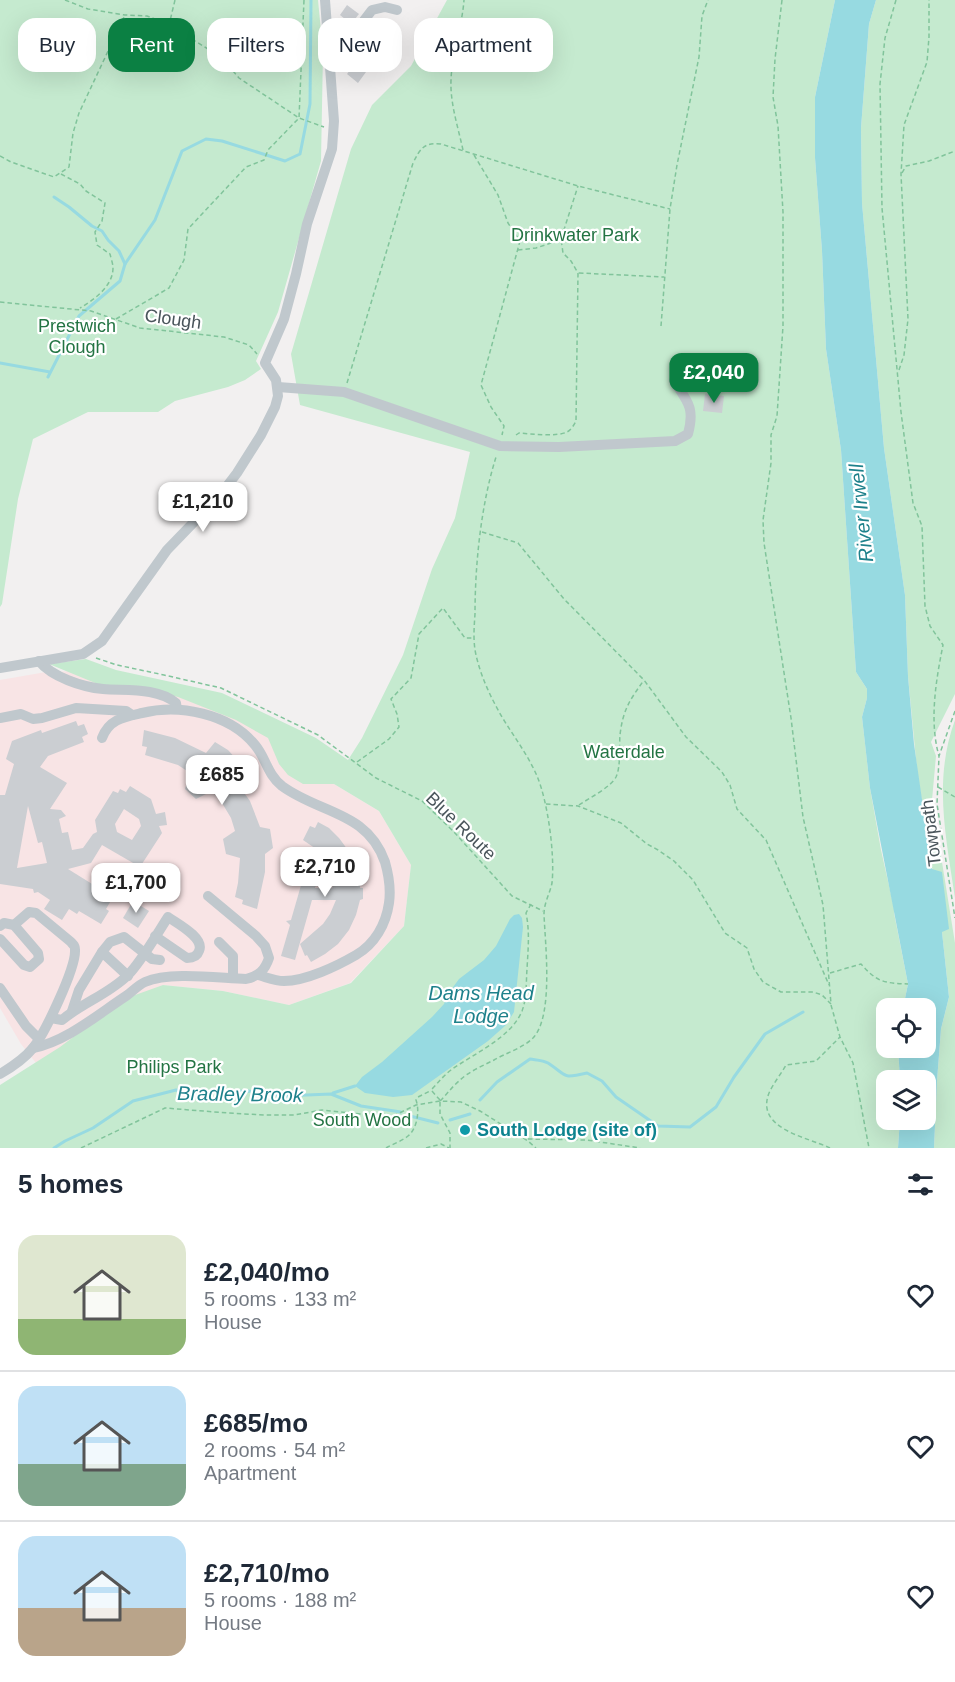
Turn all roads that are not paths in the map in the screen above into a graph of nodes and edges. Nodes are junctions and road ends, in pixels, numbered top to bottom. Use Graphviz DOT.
graph roads {
  1 [pos="325,0"];
  2 [pos="397,10"];
  3 [pos="326,18"];
  4 [pos="366,18"];
  5 [pos="330,72"];
  6 [pos="674,381"];
  7 [pos="278,387"];
  8 [pos="39,661"];
  9 [pos="0,668"];
  10 [pos="177,709"];
  11 [pos="132,715"];
  12 [pos="0,718"];
  13 [pos="102,738"];
  14 [pos="208,896"];
  15 [pos="0,926"];
  16 [pos="14,926"];
  17 [pos="155,936"];
  18 [pos="0,939"];
  19 [pos="219,942"];
  20 [pos="102,952"];
  21 [pos="144,953"];
  22 [pos="160,960"];
  23 [pos="128,975"];
  24 [pos="258,975"];
  25 [pos="232,978"];
  26 [pos="0,988"];
  27 [pos="72,1011"];
  28 [pos="56,1019"];
  29 [pos="72,1032"];
  30 [pos="36,1044"];
  31 [pos="0,1074"];
  1 -- 3 [label="street"];
  2 -- 4 [label="street"];
  5 -- 7 [label="street"];
  6 -- 7 [label="street"];
  7 -- 8 [label="street"];
  8 -- 9 [label="street"];
  8 -- 10 [label="street"];
  10 -- 11 [label="street"];
  10 -- 24 [label="street"];
  11 -- 12 [label="street"];
  11 -- 13 [label="street"];
  14 -- 24 [label="street"];
  15 -- 16 [label="street"];
  16 -- 18 [label="street"];
  16 -- 28 [label="street"];
  17 -- 21 [label="street"];
  19 -- 25 [label="street"];
  20 -- 21 [label="street"];
  20 -- 23 [label="street"];
  20 -- 27 [label="street"];
  21 -- 22 [label="street"];
  21 -- 23 [label="street"];
  23 -- 27 [label="street"];
  24 -- 25 [label="street"];
  25 -- 29 [label="street"];
  26 -- 30 [label="street"];
  27 -- 28 [label="street"];
  28 -- 29 [label="street"];
  28 -- 30 [label="street"];
  29 -- 30 [label="street"];
  30 -- 31 [label="street"];
}
